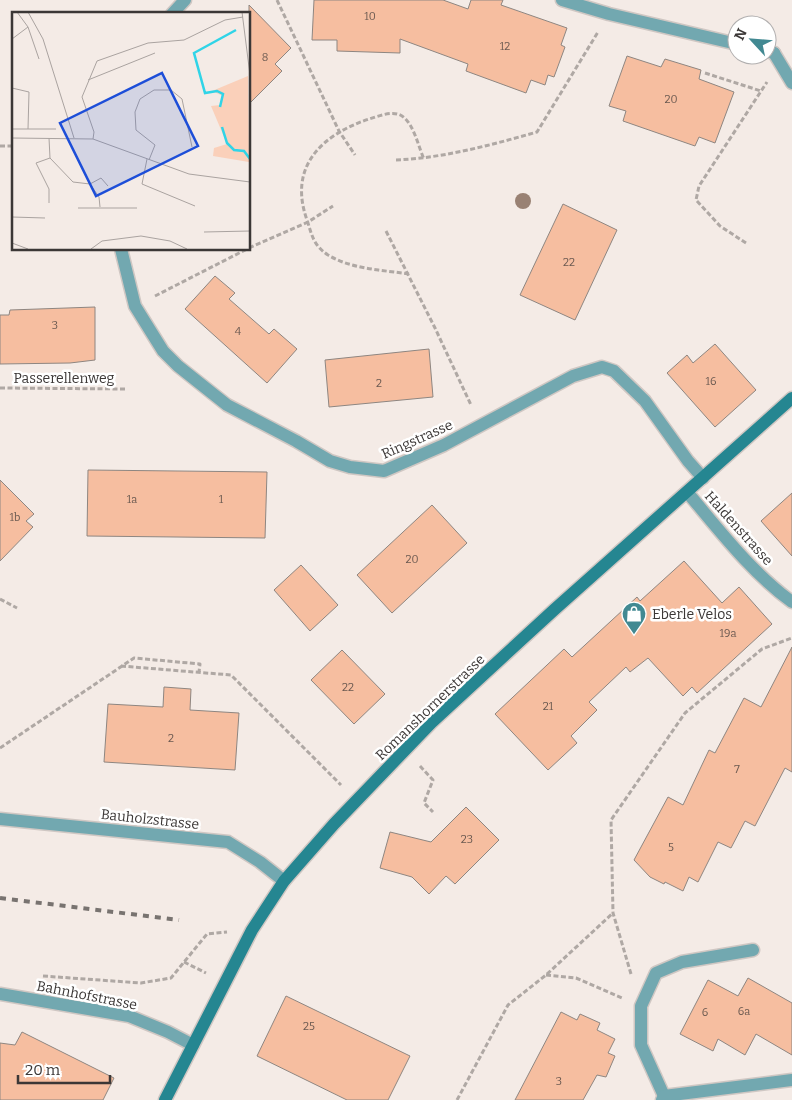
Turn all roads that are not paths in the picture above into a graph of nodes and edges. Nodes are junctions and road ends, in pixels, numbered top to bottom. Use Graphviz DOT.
graph roads {
  1 [pos="185,0"];
  2 [pos="562,0"];
  3 [pos="174,12"];
  4 [pos="727,42"];
  5 [pos="777,62"];
  6 [pos="792,83"];
  7 [pos="121,250"];
  8 [pos="792,398"];
  9 [pos="703,478"];
  10 [pos="687,492"];
  11 [pos="792,602"];
  12 [pos="0,819"];
  13 [pos="284,881"];
  14 [pos="753,950"];
  15 [pos="0,994"];
  16 [pos="193,1045"];
  17 [pos="792,1080"];
  18 [pos="663,1098"];
  19 [pos="165,1100"];
  1 -- 3 [label="street"];
  2 -- 4 [label="street"];
  5 -- 6 [label="street"];
  7 -- 9 [label="street, Ringstrasse"];
  8 -- 9 [label="main road, Romanshornerstrasse"];
  9 -- 10 [label="main road, Romanshornerstrasse"];
  10 -- 11 [label="street, Haldenstrasse"];
  10 -- 13 [label="main road, Romanshornerstrasse"];
  12 -- 13 [label="street, Bauholzstrasse"];
  13 -- 16 [label="main road, Romanshornerstrasse"];
  14 -- 18 [label="street"];
  15 -- 16 [label="street, Bahnhofstrasse"];
  16 -- 19 [label="main road, Romanshornerstrasse"];
  17 -- 18 [label="street"];
}
